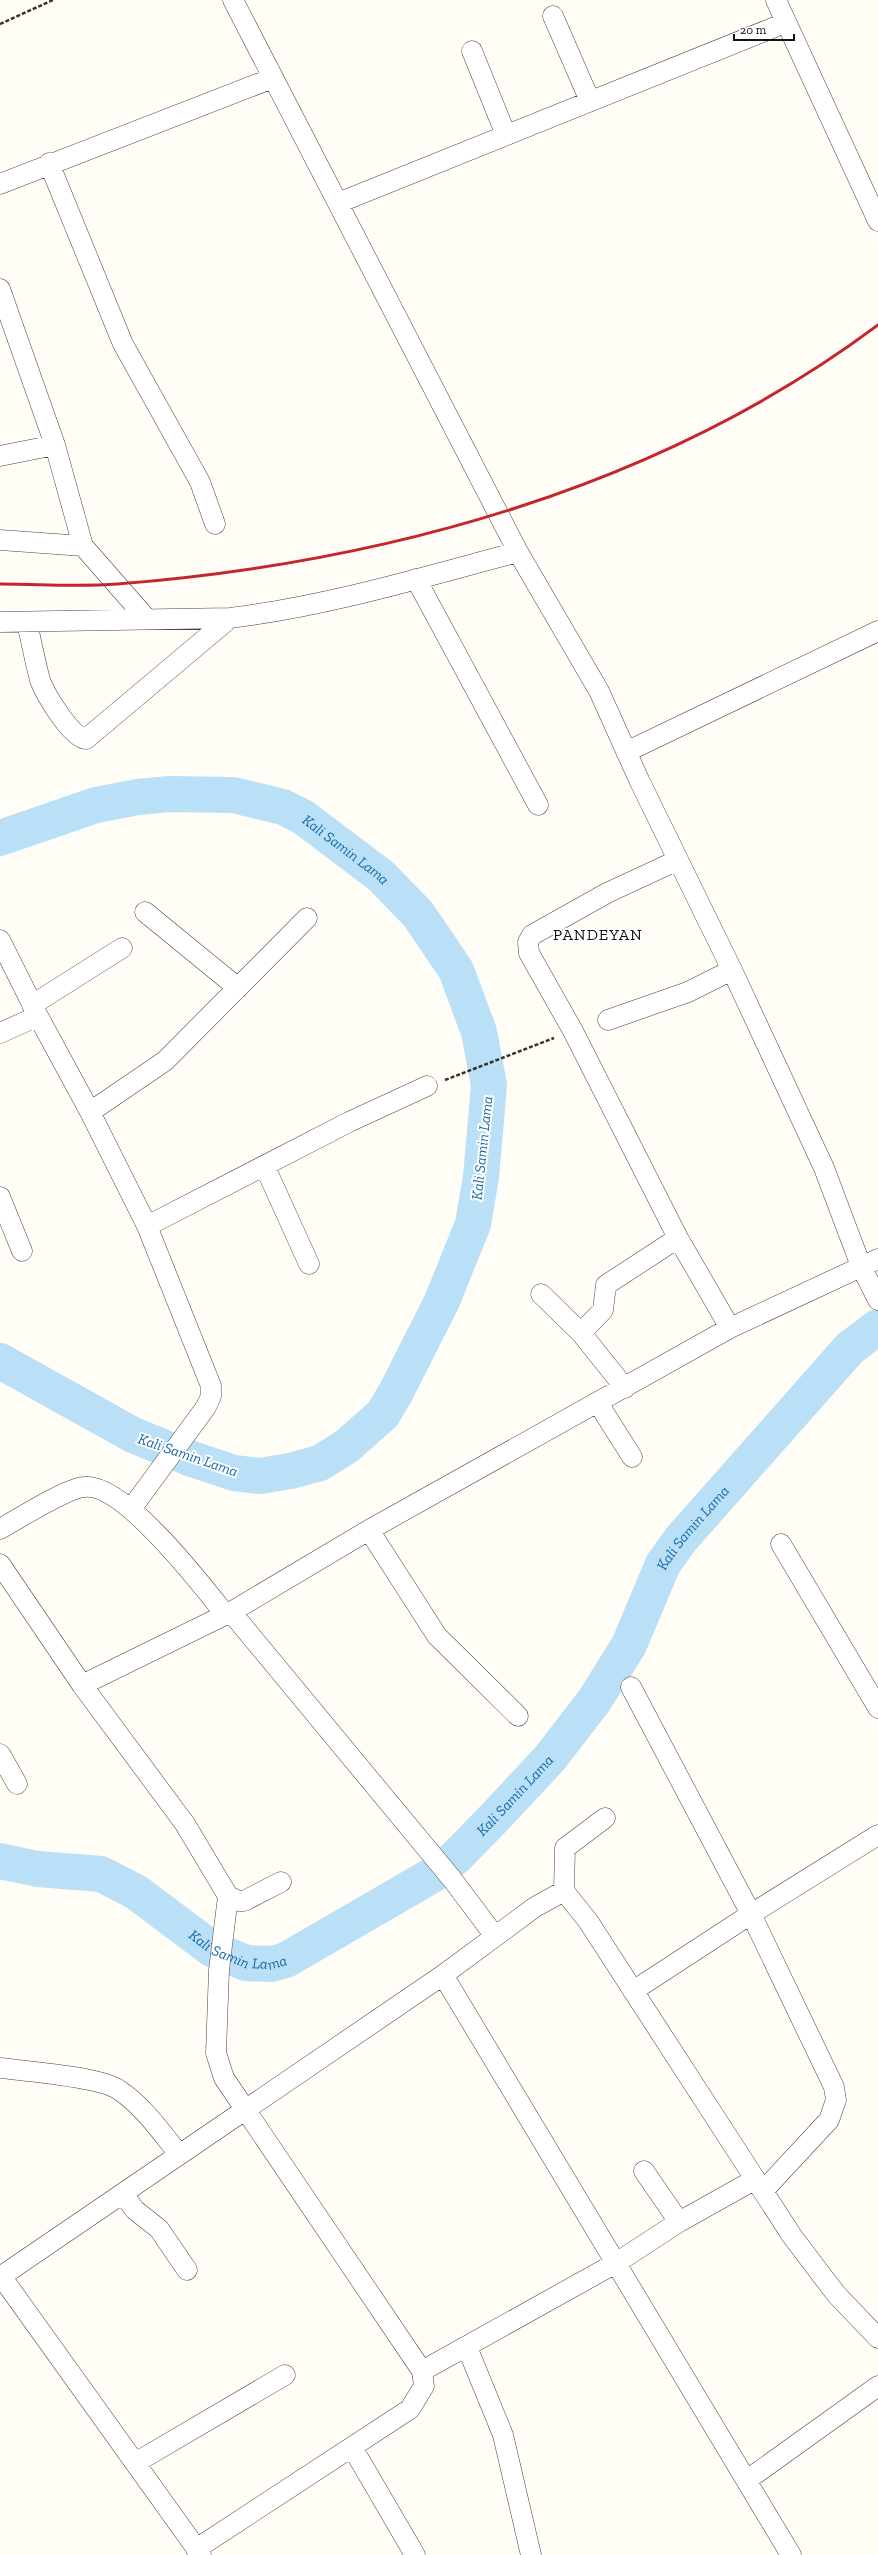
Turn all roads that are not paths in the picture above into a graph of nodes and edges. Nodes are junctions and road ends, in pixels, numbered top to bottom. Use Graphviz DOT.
graph roads {
  1 [pos="233,0"];
  2 [pos="776,0"];
  3 [pos="553,16"];
  4 [pos="775,27"];
  5 [pos="472,51"];
  6 [pos="273,78"];
  7 [pos="590,101"];
  8 [pos="506,135"];
  9 [pos="49,163"];
  10 [pos="0,184"];
  11 [pos="338,203"];
  12 [pos="878,221"];
  13 [pos="0,289"];
  14 [pos="55,445"];
  15 [pos="0,456"];
  16 [pos="215,524"];
  17 [pos="0,540"];
  18 [pos="83,546"];
  19 [pos="518,552"];
  20 [pos="416,579"];
  21 [pos="146,618"];
  22 [pos="230,618"];
  23 [pos="0,622"];
  24 [pos="27,622"];
  25 [pos="878,631"];
  26 [pos="626,752"];
  27 [pos="538,805"];
  28 [pos="678,860"];
  29 [pos="144,912"];
  30 [pos="307,918"];
  31 [pos="0,940"];
  32 [pos="122,948"];
  33 [pos="732,970"];
  34 [pos="238,988"];
  35 [pos="35,1011"];
  36 [pos="608,1020"];
  37 [pos="0,1033"];
  38 [pos="427,1086"];
  39 [pos="90,1112"];
  40 [pos="265,1167"];
  41 [pos="0,1197"];
  42 [pos="147,1226"];
  43 [pos="678,1238"];
  44 [pos="22,1251"];
  45 [pos="870,1263"];
  46 [pos="309,1264"];
  47 [pos="541,1294"];
  48 [pos="878,1300"];
  49 [pos="730,1328"];
  50 [pos="582,1333"];
  51 [pos="625,1388"];
  52 [pos="598,1402"];
  53 [pos="632,1457"];
  54 [pos="131,1509"];
  55 [pos="0,1529"];
  56 [pos="369,1530"];
  57 [pos="781,1544"];
  58 [pos="0,1564"];
  59 [pos="228,1613"];
  60 [pos="82,1685"];
  61 [pos="631,1687"];
  62 [pos="878,1708"];
  63 [pos="518,1716"];
  64 [pos="0,1754"];
  65 [pos="17,1784"];
  66 [pos="605,1818"];
  67 [pos="878,1835"];
  68 [pos="281,1882"];
  69 [pos="564,1891"];
  70 [pos="228,1896"];
  71 [pos="751,1914"];
  72 [pos="494,1935"];
  73 [pos="443,1975"];
  74 [pos="633,1991"];
  75 [pos="0,2068"];
  76 [pos="246,2108"];
  77 [pos="179,2154"];
  78 [pos="644,2172"];
  79 [pos="759,2185"];
  80 [pos="123,2194"];
  81 [pos="679,2222"];
  82 [pos="616,2263"];
  83 [pos="187,2270"];
  84 [pos="0,2277"];
  85 [pos="878,2338"];
  86 [pos="466,2347"];
  87 [pos="422,2371"];
  88 [pos="285,2375"];
  89 [pos="878,2386"];
  90 [pos="352,2447"];
  91 [pos="135,2463"];
  92 [pos="747,2480"];
  93 [pos="198,2552"];
  94 [pos="416,2555"];
  95 [pos="531,2555"];
  96 [pos="792,2555"];
  1 -- 6 [label="street"];
  2 -- 12 [label="street"];
  3 -- 7 [label="street"];
  4 -- 7 [label="street"];
  5 -- 8 [label="street"];
  6 -- 9 [label="street"];
  6 -- 11 [label="street"];
  7 -- 8 [label="street"];
  8 -- 11 [label="street"];
  9 -- 10 [label="street"];
  9 -- 16 [label="street"];
  11 -- 19 [label="street"];
  13 -- 14 [label="street"];
  14 -- 15 [label="street"];
  14 -- 18 [label="street"];
  17 -- 18 [label="street"];
  18 -- 21 [label="street"];
  19 -- 20 [label="street"];
  19 -- 26 [label="street"];
  20 -- 22 [label="street"];
  20 -- 27 [label="street"];
  21 -- 22 [label="street"];
  21 -- 24 [label="street"];
  22 -- 24 [label="street"];
  23 -- 24 [label="street"];
  25 -- 26 [label="street"];
  26 -- 28 [label="street"];
  28 -- 33 [label="street"];
  28 -- 43 [label="street"];
  29 -- 34 [label="street"];
  30 -- 34 [label="street"];
  31 -- 35 [label="street"];
  32 -- 35 [label="street"];
  33 -- 36 [label="street"];
  33 -- 45 [label="street"];
  34 -- 39 [label="street"];
  35 -- 37 [label="street"];
  35 -- 39 [label="street"];
  38 -- 40 [label="street"];
  39 -- 42 [label="street"];
  40 -- 42 [label="street"];
  40 -- 46 [label="street"];
  41 -- 44 [label="street"];
  42 -- 54 [label="street"];
  43 -- 49 [label="street"];
  43 -- 50 [label="street"];
  45 -- 48 [label="street"];
  45 -- 49 [label="street"];
  47 -- 50 [label="street"];
  49 -- 51 [label="street"];
  50 -- 51 [label="street"];
  51 -- 52 [label="street"];
  52 -- 53 [label="street"];
  52 -- 56 [label="street"];
  54 -- 55 [label="street"];
  54 -- 59 [label="street"];
  56 -- 59 [label="street"];
  56 -- 63 [label="street"];
  57 -- 62 [label="street"];
  58 -- 60 [label="street"];
  59 -- 60 [label="street"];
  59 -- 72 [label="street"];
  60 -- 70 [label="street"];
  61 -- 71 [label="street"];
  64 -- 65 [label="street"];
  66 -- 69 [label="street"];
  67 -- 71 [label="street"];
  68 -- 70 [label="street"];
  69 -- 72 [label="street"];
  69 -- 74 [label="street"];
  70 -- 76 [label="street"];
  71 -- 74 [label="street"];
  71 -- 79 [label="street"];
  72 -- 73 [label="street"];
  73 -- 76 [label="street"];
  73 -- 82 [label="street"];
  74 -- 79 [label="street"];
  75 -- 77 [label="street"];
  76 -- 77 [label="street"];
  76 -- 87 [label="street"];
  77 -- 80 [label="street"];
  78 -- 81 [label="street"];
  79 -- 81 [label="street"];
  79 -- 85 [label="street"];
  80 -- 83 [label="street"];
  80 -- 84 [label="street"];
  81 -- 82 [label="street"];
  82 -- 86 [label="street"];
  82 -- 92 [label="street"];
  84 -- 91 [label="street"];
  86 -- 87 [label="street"];
  86 -- 95 [label="street"];
  87 -- 90 [label="street"];
  88 -- 91 [label="street"];
  89 -- 92 [label="street"];
  90 -- 93 [label="street"];
  90 -- 94 [label="street"];
  91 -- 93 [label="street"];
  92 -- 96 [label="street"];
}
